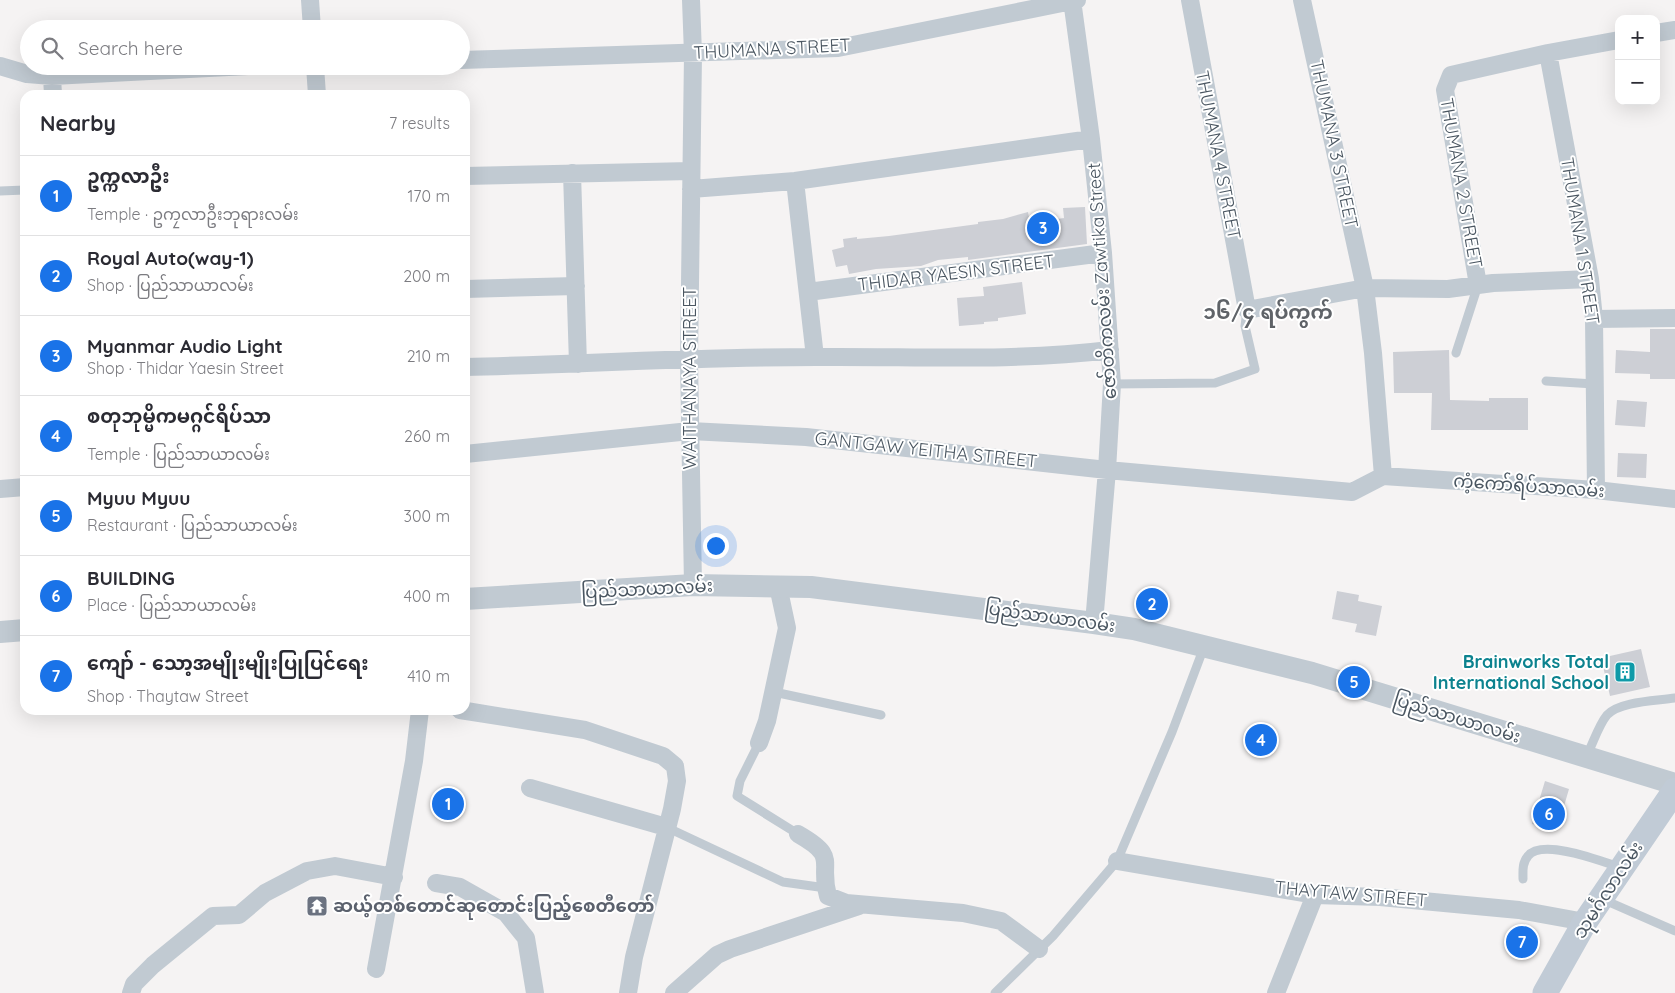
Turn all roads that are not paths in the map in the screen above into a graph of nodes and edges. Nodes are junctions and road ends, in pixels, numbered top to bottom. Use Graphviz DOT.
graph roads {
  1 [pos="310,0"];
  2 [pos="690,0"];
  3 [pos="1074,0"];
  4 [pos="1190,0"];
  5 [pos="1302,0"];
  6 [pos="311,20"];
  7 [pos="1675,30"];
  8 [pos="1660,32"];
  9 [pos="1615,41"];
  10 [pos="1548,53"];
  11 [pos="693,54"];
  12 [pos="470,60"];
  13 [pos="0,66"];
  14 [pos="20,72"];
  15 [pos="40,75"];
  16 [pos="72,75"];
  17 [pos="316,75"];
  18 [pos="52,76"];
  19 [pos="53,90"];
  20 [pos="317,90"];
  21 [pos="1091,139"];
  22 [pos="691,171"];
  23 [pos="572,173"];
  24 [pos="470,176"];
  25 [pos="795,181"];
  26 [pos="691,189"];
  27 [pos="20,190"];
  28 [pos="0,191"];
  29 [pos="1103,253"];
  30 [pos="1590,279"];
  31 [pos="1478,285"];
  32 [pos="576,286"];
  33 [pos="470,288"];
  34 [pos="1365,288"];
  35 [pos="808,292"];
  36 [pos="1247,310"];
  37 [pos="1675,318"];
  38 [pos="1594,319"];
  39 [pos="1110,350"];
  40 [pos="1456,353"];
  41 [pos="814,357"];
  42 [pos="688,360"];
  43 [pos="578,364"];
  44 [pos="470,367"];
  45 [pos="1546,381"];
  46 [pos="1112,384"];
  47 [pos="1594,384"];
  48 [pos="690,432"];
  49 [pos="470,454"];
  50 [pos="1107,470"];
  51 [pos="1383,476"];
  52 [pos="20,487"];
  53 [pos="0,488"];
  54 [pos="1596,490"];
  55 [pos="1675,499"];
  56 [pos="693,585"];
  57 [pos="778,586"];
  58 [pos="470,599"];
  59 [pos="1094,622"];
  60 [pos="20,630"];
  61 [pos="0,632"];
  62 [pos="1204,647"];
  63 [pos="774,692"];
  64 [pos="1675,698"];
  65 [pos="470,712"];
  66 [pos="420,715"];
  67 [pos="881,715"];
  68 [pos="759,743"];
  69 [pos="1586,757"];
  70 [pos="1675,784"];
  71 [pos="530,788"];
  72 [pos="1675,790"];
  73 [pos="666,827"];
  74 [pos="798,834"];
  75 [pos="1117,862"];
  76 [pos="1622,868"];
  77 [pos="394,877"];
  78 [pos="1523,879"];
  79 [pos="436,883"];
  80 [pos="826,888"];
  81 [pos="1315,895"];
  82 [pos="1601,899"];
  83 [pos="861,905"];
  84 [pos="1585,922"];
  85 [pos="1675,931"];
  86 [pos="1039,949"];
  87 [pos="376,969"];
  88 [pos="681,991"];
  89 [pos="131,993"];
  90 [pos="535,993"];
  91 [pos="628,993"];
  92 [pos="995,993"];
  93 [pos="1276,993"];
  94 [pos="1545,993"];
  1 -- 6 [label="street"];
  2 -- 11 [label="street, WAITHANAYA STREET"];
  3 -- 11 [label="street, THUMANA STREET"];
  3 -- 21 [label="street, ဇော်တိကလမ်း Zawtika Street"];
  4 -- 36 [label="street, THUMANA 4 STREET"];
  5 -- 34 [label="street, THUMANA 3 STREET"];
  7 -- 8 [label="street"];
  9 -- 10 [label="street"];
  10 -- 30 [label="street, THUMANA 1 STREET"];
  10 -- 31 [label="street, THUMANA 2 STREET"];
  11 -- 12 [label="street, THUMANA STREET"];
  11 -- 22 [label="street, WAITHANAYA STREET"];
  13 -- 14 [label="street"];
  15 -- 18 [label="street"];
  16 -- 18 [label="street"];
  17 -- 20 [label="street"];
  18 -- 19 [label="street"];
  21 -- 25 [label="street"];
  21 -- 29 [label="street, ဇော်တိကလမ်း Zawtika Street"];
  22 -- 23 [label="street"];
  22 -- 26 [label="street, WAITHANAYA STREET"];
  23 -- 24 [label="street"];
  23 -- 32 [label="street"];
  25 -- 26 [label="street"];
  25 -- 35 [label="street"];
  26 -- 42 [label="street, WAITHANAYA STREET"];
  27 -- 28 [label="lane"];
  29 -- 35 [label="street, THIDAR YAESIN STREET"];
  29 -- 39 [label="street, ဇော်တိကလမ်း Zawtika Street"];
  30 -- 31 [label="street"];
  30 -- 38 [label="street, THUMANA 1 STREET"];
  31 -- 34 [label="street"];
  31 -- 40 [label="lane"];
  32 -- 33 [label="street"];
  32 -- 43 [label="street"];
  34 -- 36 [label="street"];
  34 -- 51 [label="street, THUMANA 3 STREET"];
  35 -- 41 [label="street"];
  36 -- 46 [label="lane"];
  37 -- 38 [label="street"];
  38 -- 47 [label="street, THUMANA 1 STREET"];
  39 -- 41 [label="street"];
  39 -- 46 [label="street, ဇော်တိကလမ်း Zawtika Street"];
  41 -- 42 [label="street"];
  42 -- 43 [label="street"];
  42 -- 48 [label="street, WAITHANAYA STREET"];
  43 -- 44 [label="street"];
  45 -- 47 [label="lane"];
  46 -- 50 [label="street, ဇော်တိကလမ်း Zawtika Street"];
  47 -- 54 [label="street, THUMANA 1 STREET"];
  48 -- 49 [label="street, GANTGAW YEITHA STREET"];
  48 -- 50 [label="street, GANTGAW YEITHA STREET"];
  48 -- 56 [label="street, WAITHANAYA STREET"];
  50 -- 51 [label="street, GANTGAW YEITHA STREET"];
  50 -- 59 [label="street, ဇော်တိကလမ်း Zawtika Street"];
  51 -- 54 [label="street, ကံ့ကော်ရိပ်သာလမ်း"];
  52 -- 53 [label="street"];
  54 -- 55 [label="street, ကံ့ကော်ရိပ်သာလမ်း"];
  56 -- 57 [label="street, ပြည်သာယာလမ်း"];
  56 -- 58 [label="street, ပြည်သာယာလမ်း"];
  57 -- 59 [label="street, ပြည်သာယာလမ်း"];
  57 -- 63 [label="street"];
  59 -- 62 [label="street, ပြည်သာယာလမ်း"];
  60 -- 61 [label="street"];
  62 -- 69 [label="street, ပြည်သာယာလမ်း"];
  62 -- 75 [label="lane"];
  63 -- 67 [label="lane"];
  63 -- 68 [label="street"];
  64 -- 69 [label="lane"];
  65 -- 73 [label="street"];
  66 -- 77 [label="street"];
  68 -- 74 [label="lane"];
  69 -- 70 [label="street, ပြည်သာယာလမ်း"];
  71 -- 73 [label="street"];
  72 -- 76 [label="main road, သုမင်္ဂလာလမ်း"];
  73 -- 80 [label="lane"];
  73 -- 91 [label="street"];
  74 -- 80 [label="street"];
  75 -- 81 [label="street, THAYTAW STREET"];
  75 -- 86 [label="lane"];
  76 -- 78 [label="lane"];
  76 -- 82 [label="main road, သုမင်္ဂလာလမ်း"];
  77 -- 87 [label="street"];
  77 -- 89 [label="street"];
  79 -- 90 [label="street"];
  80 -- 83 [label="street"];
  81 -- 84 [label="street, THAYTAW STREET"];
  81 -- 93 [label="street"];
  82 -- 84 [label="main road, သုမင်္ဂလာလမ်း"];
  82 -- 85 [label="lane"];
  83 -- 86 [label="street"];
  83 -- 88 [label="street"];
  84 -- 94 [label="main road, သုမင်္ဂလာလမ်း"];
  86 -- 92 [label="lane"];
}
